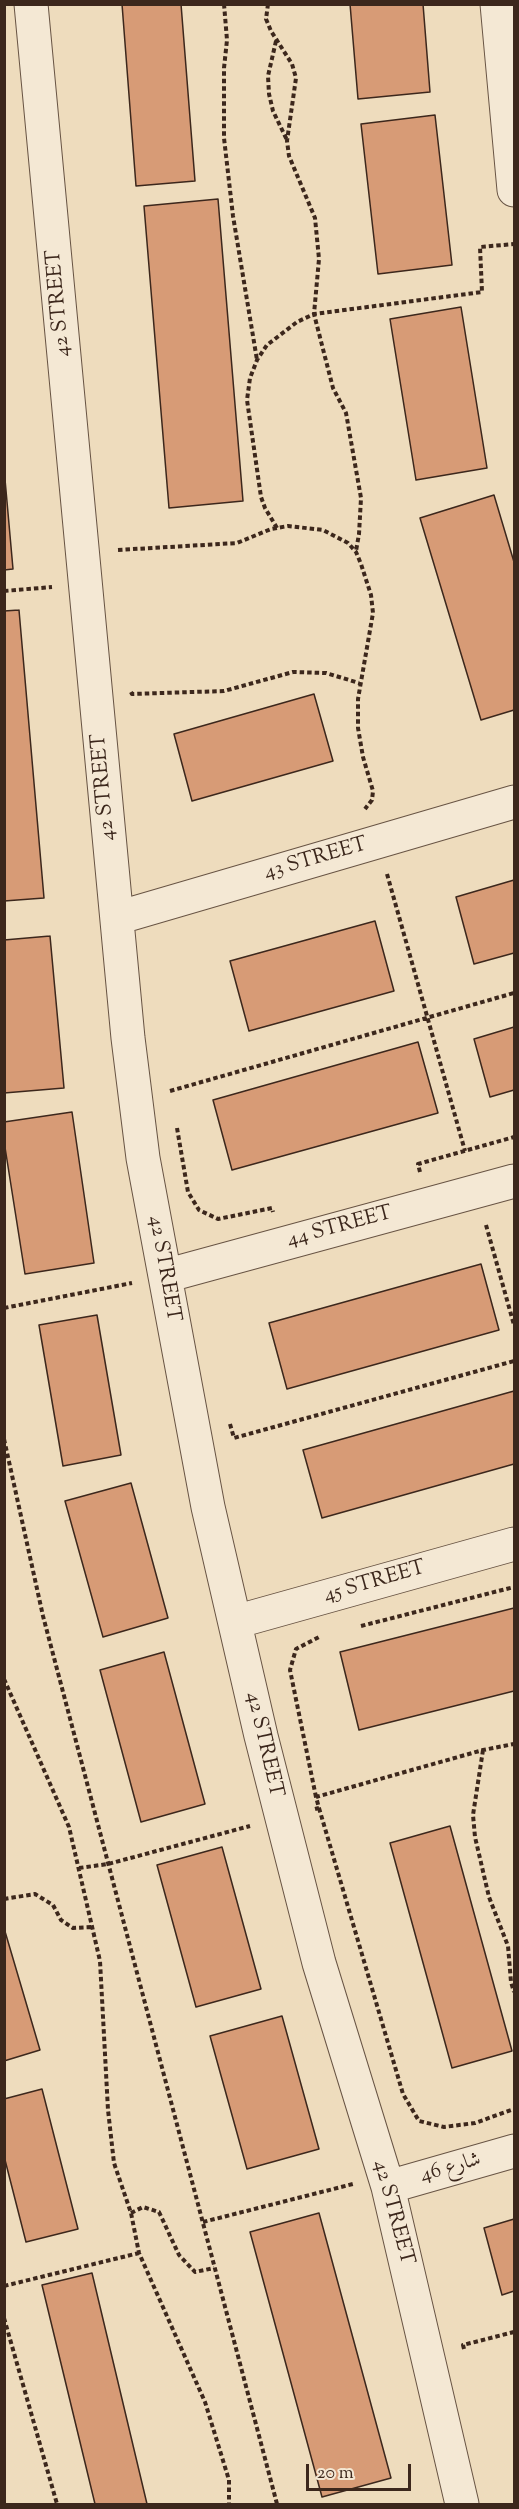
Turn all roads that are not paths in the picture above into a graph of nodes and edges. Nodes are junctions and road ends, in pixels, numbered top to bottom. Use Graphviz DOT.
graph roads {
  1 [pos="32,4"];
  2 [pos="497,4"];
  3 [pos="514,190"];
  4 [pos="514,802"];
  5 [pos="117,918"];
  6 [pos="514,1180"];
  7 [pos="165,1276"];
  8 [pos="514,1544"];
  9 [pos="235,1622"];
  10 [pos="514,2151"];
  11 [pos="386,2181"];
  12 [pos="462,2505"];
  1 -- 5 [label="street, 42 STREET"];
  2 -- 3 [label="street"];
  4 -- 5 [label="street, 43 STREET"];
  5 -- 7 [label="street, 42 STREET"];
  6 -- 7 [label="street, 44 STREET"];
  7 -- 9 [label="street, 42 STREET"];
  8 -- 9 [label="street, 45 STREET"];
  9 -- 11 [label="street, 42 STREET"];
  10 -- 11 [label="street, شارع 46"];
  11 -- 12 [label="street, 42 STREET"];
}
